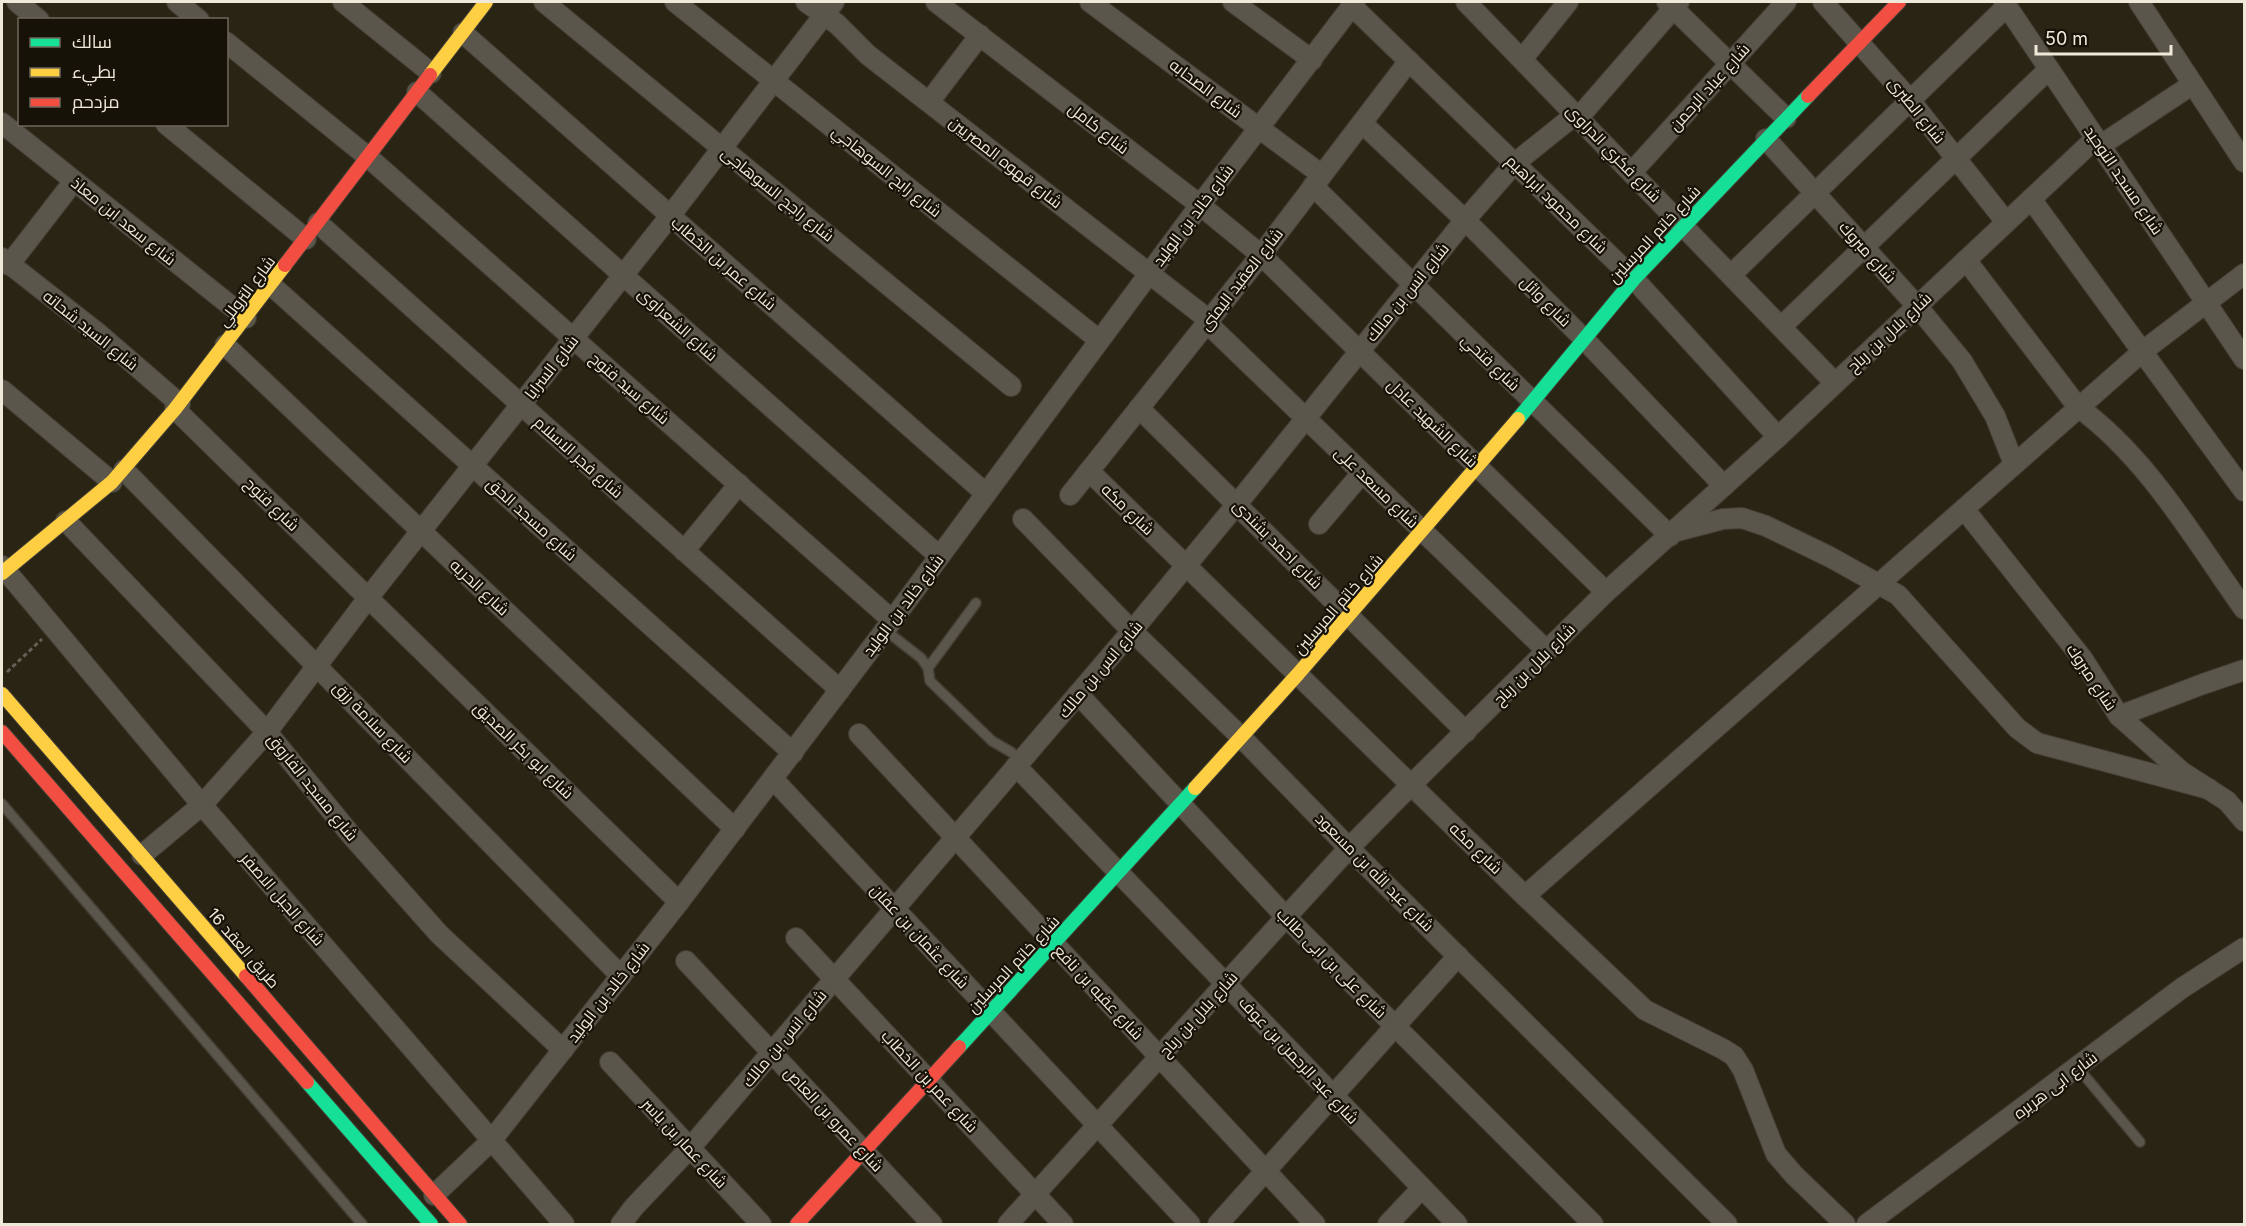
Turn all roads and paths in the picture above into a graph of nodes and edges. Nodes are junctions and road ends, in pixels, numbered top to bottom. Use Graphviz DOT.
graph roads {
  1 [pos="17,2"];
  2 [pos="177,2"];
  3 [pos="343,2"];
  4 [pos="486,2"];
  5 [pos="544,2"];
  6 [pos="675,2"];
  7 [pos="806,2"];
  8 [pos="936,2"];
  9 [pos="1090,2"];
  10 [pos="1233,2"];
  11 [pos="1466,2"];
  12 [pos="1568,2"];
  13 [pos="1786,2"];
  14 [pos="1823,2"];
  15 [pos="1899,2"];
  16 [pos="2139,2"];
  17 [pos="1354,4"];
  18 [pos="1673,4"];
  19 [pos="2005,4"];
  20 [pos="829,8"];
  21 [pos="37,18"];
  22 [pos="197,18"];
  23 [pos="463,33"];
  24 [pos="980,35"];
  25 [pos="1860,42"];
  26 [pos="228,44"];
  27 [pos="1522,58"];
  28 [pos="1312,60"];
  29 [pos="1409,61"];
  30 [pos="1730,63"];
  31 [pos="2049,69"];
  32 [pos="431,73"];
  33 [pos="773,80"];
  34 [pos="2193,84"];
  35 [pos="417,92"];
  36 [pos="1910,100"];
  37 [pos="929,102"];
  38 [pos="1578,116"];
  39 [pos="1786,118"];
  40 [pos="2,123"];
  41 [pos="1362,123"];
  42 [pos="169,126"];
  43 [pos="1259,128"];
  44 [pos="1766,139"];
  45 [pos="2099,142"];
  46 [pos="722,148"];
  47 [pos="368,157"];
  48 [pos="1956,159"];
  49 [pos="2244,162"];
  50 [pos="1515,163"];
  51 [pos="1632,172"];
  52 [pos="1318,181"];
  53 [pos="74,182"];
  54 [pos="1815,193"];
  55 [pos="2031,199"];
  56 [pos="1200,205"];
  57 [pos="670,216"];
  58 [pos="1465,220"];
  59 [pos="2006,222"];
  60 [pos="1684,226"];
  61 [pos="312,231"];
  62 [pos="1864,248"];
  63 [pos="1261,255"];
  64 [pos="1966,260"];
  65 [pos="5,262"];
  66 [pos="1149,273"];
  67 [pos="2244,274"];
  68 [pos="1731,275"];
  69 [pos="623,276"];
  70 [pos="1634,279"];
  71 [pos="271,285"];
  72 [pos="1413,285"];
  73 [pos="2206,302"];
  74 [pos="1917,306"];
  75 [pos="246,318"];
  76 [pos="1208,322"];
  77 [pos="1781,327"];
  78 [pos="573,338"];
  79 [pos="1583,338"];
  80 [pos="1099,340"];
  81 [pos="225,345"];
  82 [pos="1359,351"];
  83 [pos="2143,351"];
  84 [pos="2244,359"];
  85 [pos="1835,383"];
  86 [pos="1011,386"];
  87 [pos="2,390"];
  88 [pos="1532,401"];
  89 [pos="521,405"];
  90 [pos="178,407"];
  91 [pos="2078,407"];
  92 [pos="1139,408"];
  93 [pos="1306,419"];
  94 [pos="1778,437"];
  95 [pos="2014,464"];
  96 [pos="473,466"];
  97 [pos="1478,467"];
  98 [pos="1089,471"];
  99 [pos="1362,473"];
  100 [pos="118,476"];
  101 [pos="739,484"];
  102 [pos="1724,486"];
  103 [pos="2244,491"];
  104 [pos="986,493"];
  105 [pos="1070,495"];
  106 [pos="1238,504"];
  107 [pos="1964,509"];
  108 [pos="1023,519"];
  109 [pos="66,521"];
  110 [pos="1319,524"];
  111 [pos="421,531"];
  112 [pos="1422,531"];
  113 [pos="1672,534"];
  114 [pos="684,551"];
  115 [pos="939,556"];
  116 [pos="1186,566"];
  117 [pos="3,570"];
  118 [pos="1878,585"];
  119 [pos="1606,592"];
  120 [pos="368,598"];
  121 [pos="976,603"];
  122 [pos="2244,609"];
  123 [pos="1350,615"];
  124 [pos="888,625"];
  125 [pos="54,628"];
  126 [pos="1132,631"];
  127 [pos="1547,651"];
  128 [pos="318,666"];
  129 [pos="928,668"];
  130 [pos="2244,670"];
  131 [pos="1298,675"];
  132 [pos="2,678"];
  133 [pos="840,690"];
  134 [pos="2,694"];
  135 [pos="1078,694"];
  136 [pos="2119,716"];
  137 [pos="2,732"];
  138 [pos="267,732"];
  139 [pos="1466,732"];
  140 [pos="859,734"];
  141 [pos="1241,737"];
  142 [pos="793,753"];
  143 [pos="1019,763"];
  144 [pos="773,779"];
  145 [pos="1411,785"];
  146 [pos="2209,789"];
  147 [pos="2,804"];
  148 [pos="202,805"];
  149 [pos="1179,805"];
  150 [pos="2244,821"];
  151 [pos="735,828"];
  152 [pos="955,838"];
  153 [pos="1349,848"];
  154 [pos="142,855"];
  155 [pos="1119,872"];
  156 [pos="1525,896"];
  157 [pos="679,902"];
  158 [pos="895,909"];
  159 [pos="1286,916"];
  160 [pos="796,938"];
  161 [pos="1054,944"];
  162 [pos="2244,948"];
  163 [pos="1458,956"];
  164 [pos="686,961"];
  165 [pos="621,976"];
  166 [pos="834,979"];
  167 [pos="1227,984"];
  168 [pos="992,1012"];
  169 [pos="1395,1027"];
  170 [pos="562,1050"];
  171 [pos="772,1052"];
  172 [pos="1159,1057"];
  173 [pos="610,1062"];
  174 [pos="2078,1068"];
  175 [pos="928,1080"];
  176 [pos="1332,1097"];
  177 [pos="1097,1125"];
  178 [pos="491,1141"];
  179 [pos="2140,1142"];
  180 [pos="690,1148"];
  181 [pos="863,1150"];
  182 [pos="1266,1171"];
  183 [pos="1421,1189"];
  184 [pos="1035,1194"];
  185 [pos="434,1195"];
  186 [pos="362,1224"];
  187 [pos="431,1224"];
  188 [pos="460,1224"];
  189 [pos="564,1224"];
  190 [pos="621,1224"];
  191 [pos="760,1224"];
  192 [pos="797,1224"];
  193 [pos="932,1224"];
  194 [pos="1008,1224"];
  195 [pos="1064,1224"];
  196 [pos="1190,1224"];
  197 [pos="1218,1224"];
  198 [pos="1316,1224"];
  199 [pos="1388,1224"];
  200 [pos="1457,1224"];
  201 [pos="1593,1224"];
  202 [pos="1727,1224"];
  203 [pos="1845,1224"];
  204 [pos="1868,1224"];
  1 -- 21 [label="street"];
  2 -- 22 [label="street"];
  3 -- 32 [label="street"];
  4 -- 23 [label="street, شارع التروللي"];
  5 -- 46 [label="street, شارع راجح السوهاجى"];
  6 -- 33 [label="street, شارع رابح السوهاجي"];
  7 -- 20 [label="street, شارع قهوه المصريين"];
  8 -- 24 [label="street, شارع كامل"];
  9 -- 43 [label="street, شارع الصحابه"];
  10 -- 28 [label="street"];
  11 -- 27 [label="street, شارع فكري الدراوى"];
  12 -- 27 [label="street"];
  13 -- 30 [label="street, شارع عباد الرحمن"];
  14 -- 25 [label="street, شارع الطبرى"];
  15 -- 25 [label="street, شارع خاتم المرسلين"];
  16 -- 34 [label="street"];
  17 -- 28 [label="street, شارع خالد بن الوليد"];
  17 -- 29 [label="street, شارع محمود ابراهيم"];
  18 -- 30 [label="street"];
  18 -- 38 [label="street, شارع انس بن مالك"];
  19 -- 31 [label="street, شارع مسجد التوحيد"];
  19 -- 36 [label="street"];
  20 -- 33 [label="street, شارع السرايا"];
  20 -- 37 [label="street, شارع قهوه المصريين"];
  23 -- 32 [label="street, شارع التروللي"];
  23 -- 57 [label="street, شارع عمر بن الخطاب"];
  24 -- 37 [label="street"];
  24 -- 56 [label="street, شارع كامل"];
  25 -- 36 [label="street, شارع الطبرى"];
  25 -- 39 [label="street, شارع خاتم المرسلين"];
  26 -- 47 [label="street, شارع سيد فتوح"];
  27 -- 38 [label="street, شارع فكري الدراوى"];
  28 -- 43 [label="street, شارع خالد بن الوليد"];
  29 -- 41 [label="street, شارع العقيد اليمنى"];
  29 -- 50 [label="street, شارع محمود ابراهيم"];
  30 -- 39 [label="street"];
  30 -- 51 [label="street, شارع عباد الرحمن"];
  31 -- 45 [label="street, شارع مسجد التوحيد"];
  31 -- 48 [label="street"];
  32 -- 35 [label="street, شارع التروللي"];
  33 -- 46 [label="street, شارع السرايا"];
  33 -- 80 [label="street, شارع رابح السوهاجي"];
  34 -- 45 [label="street, شارع بلال بن رباح"];
  34 -- 49 [label="street"];
  35 -- 47 [label="street, شارع التروللي"];
  35 -- 69 [label="street, شارع الشعراوى"];
  36 -- 48 [label="street, شارع الطبرى"];
  36 -- 54 [label="street"];
  37 -- 66 [label="street, شارع قهوه المصريين"];
  38 -- 50 [label="street, شارع انس بن مالك"];
  38 -- 51 [label="street, شارع فكري الدراوى"];
  39 -- 44 [label="street, شارع خاتم المرسلين"];
  40 -- 53 [label="street, شارع سعد ابن معاذ"];
  41 -- 52 [label="street, شارع العقيد اليمنى"];
  41 -- 58 [label="street, شارع وائل"];
  42 -- 61 [label="street, شارع فجر الاسلام"];
  43 -- 52 [label="street, شارع الصحابه"];
  43 -- 56 [label="street, شارع خالد بن الوليد"];
  44 -- 54 [label="street, شارع مبروك"];
  44 -- 60 [label="street, شارع خاتم المرسلين"];
  45 -- 55 [label="street, شارع بلال بن رباح"];
  45 -- 73 [label="street, شارع مسجد التوحيد"];
  46 -- 57 [label="street, شارع السرايا"];
  46 -- 86 [label="street, شارع راجح السوهاجى"];
  47 -- 61 [label="street, شارع التروللي"];
  47 -- 78 [label="street, شارع سيد فتوح"];
  48 -- 59 [label="street, شارع الطبرى"];
  48 -- 62 [label="street"];
  50 -- 58 [label="street, شارع انس بن مالك"];
  50 -- 70 [label="street, شارع محمود ابراهيم"];
  51 -- 60 [label="street, شارع فكري الدراوى"];
  52 -- 63 [label="street, شارع العقيد اليمنى"];
  52 -- 72 [label="street, شارع فتحي"];
  53 -- 65 [label="street"];
  53 -- 75 [label="street, شارع سعد ابن معاذ"];
  54 -- 62 [label="street, شارع مبروك"];
  54 -- 68 [label="street"];
  55 -- 59 [label="street, شارع بلال بن رباح"];
  55 -- 83 [label="street"];
  56 -- 63 [label="street, شارع كامل"];
  56 -- 66 [label="street, شارع خالد بن الوليد"];
  57 -- 69 [label="street, شارع السرايا"];
  57 -- 104 [label="street, شارع عمر بن الخطاب"];
  58 -- 72 [label="street, شارع انس بن مالك"];
  58 -- 79 [label="street, شارع وائل"];
  59 -- 64 [label="street, شارع بلال بن رباح"];
  60 -- 68 [label="street, شارع فكري الدراوى"];
  60 -- 70 [label="street, شارع خاتم المرسلين"];
  61 -- 71 [label="street, شارع التروللي"];
  61 -- 89 [label="street, شارع فجر الاسلام"];
  62 -- 74 [label="street, شارع مبروك"];
  62 -- 77 [label="street"];
  63 -- 76 [label="street, شارع العقيد اليمنى"];
  63 -- 82 [label="street, شارع الشهيد عادل"];
  64 -- 74 [label="street, شارع بلال بن رباح"];
  64 -- 91 [label="street"];
  65 -- 90 [label="street, شارع السيد شحاته"];
  66 -- 76 [label="street, شارع قهوه المصريين"];
  66 -- 80 [label="street, شارع خالد بن الوليد"];
  67 -- 73 [label="street"];
  68 -- 77 [label="street, شارع فكري الدراوى"];
  69 -- 78 [label="street, شارع السرايا"];
  69 -- 115 [label="street, شارع الشعراوى"];
  70 -- 79 [label="street, شارع خاتم المرسلين"];
  70 -- 94 [label="street, شارع محمود ابراهيم"];
  71 -- 75 [label="street, شارع التروللي"];
  71 -- 96 [label="street, شارع مسجد الحق"];
  72 -- 82 [label="street, شارع انس بن مالك"];
  72 -- 88 [label="street, شارع فتحي"];
  73 -- 83 [label="street"];
  73 -- 84 [label="street, شارع مسجد التوحيد"];
  74 -- 85 [label="street, شارع بلال بن رباح"];
  74 -- 95 [label="street, شارع مبروك"];
  75 -- 81 [label="street, شارع التروللي"];
  76 -- 92 [label="street, شارع العقيد اليمنى"];
  76 -- 93 [label="street, شارع مسعد على"];
  77 -- 85 [label="street, شارع فكري الدراوى"];
  78 -- 89 [label="street, شارع السرايا"];
  78 -- 101 [label="street, شارع سيد فتوح"];
  79 -- 88 [label="street, شارع خاتم المرسلين"];
  79 -- 102 [label="street, شارع وائل"];
  80 -- 104 [label="street, شارع خالد بن الوليد"];
  81 -- 90 [label="street, شارع التروللي"];
  81 -- 111 [label="street, شارع الحريه"];
  82 -- 93 [label="street, شارع انس بن مالك"];
  82 -- 97 [label="street, شارع الشهيد عادل"];
  83 -- 91 [label="street"];
  83 -- 103 [label="street"];
  85 -- 94 [label="street, شارع بلال بن رباح"];
  87 -- 100 [label="street, شارع سلامة رزق"];
  88 -- 97 [label="street, شارع خاتم المرسلين"];
  88 -- 113 [label="street, شارع فتحي"];
  89 -- 96 [label="street, شارع السرايا"];
  89 -- 114 [label="street, شارع فجر الاسلام"];
  90 -- 100 [label="street, شارع التروللي"];
  90 -- 120 [label="street, شارع فتوح"];
  91 -- 95 [label="street"];
  91 -- 122 [label="street"];
  92 -- 98 [label="street, شارع العقيد اليمنى"];
  92 -- 106 [label="street, شارع احمد بشندى"];
  93 -- 99 [label="street, شارع مسعد على"];
  93 -- 106 [label="street, شارع انس بن مالك"];
  94 -- 102 [label="street, شارع بلال بن رباح"];
  95 -- 107 [label="street"];
  96 -- 111 [label="street, شارع السرايا"];
  96 -- 142 [label="street, شارع مسجد الحق"];
  97 -- 112 [label="street, شارع خاتم المرسلين"];
  97 -- 119 [label="street, شارع الشهيد عادل"];
  98 -- 105 [label="street, شارع العقيد اليمنى"];
  98 -- 116 [label="street, شارع مكه"];
  99 -- 110 [label="street"];
  99 -- 112 [label="street, شارع مسعد على"];
  100 -- 109 [label="street, شارع التروللي"];
  100 -- 128 [label="street, شارع سلامة رزق"];
  101 -- 114 [label="street"];
  101 -- 124 [label="street, شارع سيد فتوح"];
  102 -- 113 [label="street, شارع بلال بن رباح"];
  104 -- 115 [label="street, شارع خالد بن الوليد"];
  106 -- 116 [label="street, شارع انس بن مالك"];
  106 -- 123 [label="street, شارع احمد بشندى"];
  107 -- 118 [label="street"];
  107 -- 136 [label="street, شارع مبروك"];
  108 -- 126 [label="street, شارع عبد الله بن مسعود"];
  109 -- 117 [label="street, شارع التروللي"];
  109 -- 138 [label="street, شارع مسجد الفاروق"];
  111 -- 120 [label="street, شارع السرايا"];
  111 -- 151 [label="street, شارع الحريه"];
  112 -- 123 [label="street, شارع خاتم المرسلين"];
  112 -- 127 [label="street, شارع مسعد على"];
  113 -- 118 [label="street"];
  113 -- 119 [label="street, شارع بلال بن رباح"];
  114 -- 133 [label="street, شارع فجر الاسلام"];
  115 -- 124 [label="street, شارع خالد بن الوليد"];
  116 -- 126 [label="street, شارع انس بن مالك"];
  116 -- 131 [label="street, شارع مكه"];
  117 -- 125 [label="street, شارع الجبل الاصفر"];
  118 -- 146 [label="street"];
  118 -- 156 [label="street"];
  119 -- 127 [label="street, شارع بلال بن رباح"];
  120 -- 128 [label="street, شارع السرايا"];
  120 -- 157 [label="street, شارع ابو بكر الصديق"];
  121 -- 129 [label="lane"];
  123 -- 131 [label="street, شارع خاتم المرسلين"];
  123 -- 139 [label="street, شارع احمد بشندى"];
  124 -- 129 [label="lane"];
  124 -- 133 [label="street, شارع خالد بن الوليد"];
  125 -- 132 [label="path"];
  125 -- 148 [label="street, شارع الجبل الاصفر"];
  126 -- 135 [label="street, شارع انس بن مالك"];
  126 -- 141 [label="street, شارع عبد الله بن مسعود"];
  127 -- 139 [label="street, شارع بلال بن رباح"];
  128 -- 138 [label="street, شارع السرايا"];
  128 -- 165 [label="street, شارع سلامة رزق"];
  129 -- 143 [label="lane"];
  130 -- 136 [label="street"];
  131 -- 141 [label="street, شارع خاتم المرسلين"];
  131 -- 145 [label="street, شارع مكه"];
  133 -- 142 [label="street, شارع خالد بن الوليد"];
  134 -- 154 [label="street, طريق العقد 16"];
  135 -- 143 [label="street, شارع انس بن مالك"];
  135 -- 149 [label="street, شارع على بن ابى طالب"];
  136 -- 146 [label="street, شارع مبروك"];
  137 -- 187 [label="street"];
  138 -- 148 [label="street, شارع السرايا"];
  138 -- 170 [label="street, شارع مسجد الفاروق"];
  139 -- 145 [label="street, شارع بلال بن رباح"];
  140 -- 152 [label="street, شارع عقبه بن نافع"];
  141 -- 149 [label="street, شارع خاتم المرسلين"];
  141 -- 153 [label="street, شارع عبد الله بن مسعود"];
  142 -- 144 [label="street, شارع خالد بن الوليد"];
  143 -- 152 [label="street, شارع انس بن مالك"];
  143 -- 155 [label="street, شارع عبد الرحمن بن عوف"];
  144 -- 151 [label="street, شارع خالد بن الوليد"];
  144 -- 158 [label="street, شارع عثمان بن عفان"];
  145 -- 153 [label="street, شارع بلال بن رباح"];
  145 -- 156 [label="street, شارع مكه"];
  146 -- 150 [label="street, شارع مبروك"];
  147 -- 186 [label="lane"];
  148 -- 154 [label="street, شارع السرايا"];
  148 -- 178 [label="street, شارع الجبل الاصفر"];
  149 -- 155 [label="street, شارع خاتم المرسلين"];
  149 -- 159 [label="street, شارع على بن ابى طالب"];
  151 -- 157 [label="street, شارع خالد بن الوليد"];
  152 -- 158 [label="street, شارع انس بن مالك"];
  152 -- 161 [label="street, شارع عقبه بن نافع"];
  153 -- 159 [label="street, شارع بلال بن رباح"];
  153 -- 163 [label="street, شارع عبد الله بن مسعود"];
  154 -- 185 [label="street, طريق العقد 16"];
  155 -- 161 [label="street, شارع خاتم المرسلين"];
  155 -- 167 [label="street, شارع عبد الرحمن بن عوف"];
  156 -- 203 [label="street, شارع مكه"];
  157 -- 165 [label="street, شارع خالد بن الوليد"];
  158 -- 166 [label="street, شارع انس بن مالك"];
  158 -- 168 [label="street, شارع عثمان بن عفان"];
  159 -- 167 [label="street, شارع بلال بن رباح"];
  159 -- 169 [label="street, شارع على بن ابى طالب"];
  160 -- 166 [label="street, شارع عمر بن الخطاب"];
  161 -- 168 [label="street, شارع خاتم المرسلين"];
  161 -- 172 [label="street, شارع عقبه بن نافع"];
  162 -- 174 [label="street, شارع ابى هريره"];
  163 -- 169 [label="street"];
  163 -- 202 [label="street, شارع عبد الله بن مسعود"];
  164 -- 171 [label="street, شارع عمرو بن العاص"];
  165 -- 170 [label="street, شارع خالد بن الوليد"];
  166 -- 171 [label="street, شارع انس بن مالك"];
  166 -- 175 [label="street, شارع عمر بن الخطاب"];
  167 -- 172 [label="street, شارع بلال بن رباح"];
  167 -- 176 [label="street, شارع عبد الرحمن بن عوف"];
  168 -- 175 [label="street, شارع خاتم المرسلين"];
  168 -- 177 [label="street, شارع عثمان بن عفان"];
  169 -- 176 [label="street"];
  169 -- 201 [label="street, شارع على بن ابى طالب"];
  170 -- 178 [label="street, شارع خالد بن الوليد"];
  171 -- 180 [label="street, شارع انس بن مالك"];
  171 -- 181 [label="street, شارع عمرو بن العاص"];
  172 -- 177 [label="street, شارع بلال بن رباح"];
  172 -- 182 [label="street, شارع عقبه بن نافع"];
  173 -- 180 [label="street, شارع عمار بن ياسر"];
  174 -- 179 [label="lane"];
  174 -- 204 [label="street, شارع ابى هريره"];
  175 -- 181 [label="street, شارع خاتم المرسلين"];
  175 -- 184 [label="street, شارع عمر بن الخطاب"];
  176 -- 182 [label="street"];
  176 -- 183 [label="street, شارع عبد الرحمن بن عوف"];
  177 -- 184 [label="street, شارع بلال بن رباح"];
  177 -- 196 [label="street, شارع عثمان بن عفان"];
  178 -- 185 [label="street, شارع خالد بن الوليد"];
  178 -- 189 [label="street, شارع الجبل الاصفر"];
  180 -- 190 [label="street, شارع انس بن مالك"];
  180 -- 191 [label="street, شارع عمار بن ياسر"];
  181 -- 192 [label="street, شارع خاتم المرسلين"];
  181 -- 193 [label="street, شارع عمرو بن العاص"];
  182 -- 197 [label="street"];
  182 -- 198 [label="street, شارع عقبه بن نافع"];
  183 -- 199 [label="street"];
  183 -- 200 [label="street, شارع عبد الرحمن بن عوف"];
  184 -- 194 [label="street, شارع بلال بن رباح"];
  184 -- 195 [label="street, شارع عمر بن الخطاب"];
  185 -- 188 [label="street, طريق العقد 16"];
}
